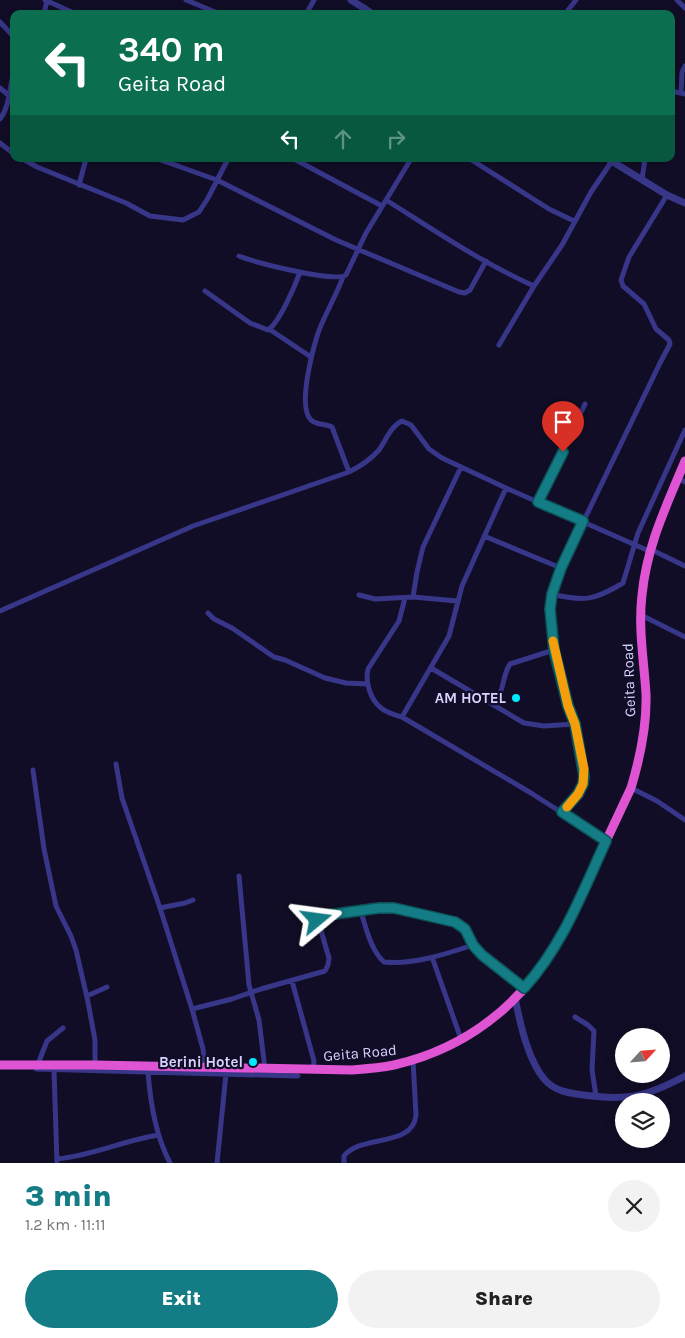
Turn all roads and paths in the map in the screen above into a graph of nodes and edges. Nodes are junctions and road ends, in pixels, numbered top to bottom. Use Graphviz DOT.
graph roads {
  1 [pos="186,0"];
  2 [pos="351,0"];
  3 [pos="583,0"];
  4 [pos="677,0"];
  5 [pos="46,1"];
  6 [pos="576,1"];
  7 [pos="685,8"];
  8 [pos="67,10"];
  9 [pos="210,10"];
  10 [pos="367,10"];
  11 [pos="0,22"];
  12 [pos="10,33"];
  13 [pos="685,66"];
  14 [pos="0,88"];
  15 [pos="683,94"];
  16 [pos="10,97"];
  17 [pos="10,103"];
  18 [pos="0,120"];
  19 [pos="0,143"];
  20 [pos="10,151"];
  21 [pos="28,162"];
  22 [pos="85,162"];
  23 [pos="166,162"];
  24 [pos="226,162"];
  25 [pos="300,162"];
  26 [pos="408,162"];
  27 [pos="475,162"];
  28 [pos="609,162"];
  29 [pos="613,162"];
  30 [pos="645,162"];
  31 [pos="642,179"];
  32 [pos="217,180"];
  33 [pos="79,184"];
  34 [pos="668,195"];
  35 [pos="386,200"];
  36 [pos="685,203"];
  37 [pos="382,206"];
  38 [pos="574,221"];
  39 [pos="358,250"];
  40 [pos="239,256"];
  41 [pos="486,261"];
  42 [pos="300,272"];
  43 [pos="343,277"];
  44 [pos="534,286"];
  45 [pos="206,291"];
  46 [pos="269,329"];
  47 [pos="499,345"];
  48 [pos="311,357"];
  49 [pos="585,404"];
  50 [pos="685,430"];
  51 [pos="685,461"];
  52 [pos="461,467"];
  53 [pos="349,472"];
  54 [pos="682,480"];
  55 [pos="506,488"];
  56 [pos="538,502"];
  57 [pos="583,521"];
  58 [pos="484,536"];
  59 [pos="634,544"];
  60 [pos="649,550"];
  61 [pos="685,566"];
  62 [pos="561,568"];
  63 [pos="552,594"];
  64 [pos="359,595"];
  65 [pos="413,597"];
  66 [pos="405,598"];
  67 [pos="457,600"];
  68 [pos="0,611"];
  69 [pos="208,613"];
  70 [pos="641,615"];
  71 [pos="685,637"];
  72 [pos="554,650"];
  73 [pos="431,668"];
  74 [pos="367,684"];
  75 [pos="492,704"];
  76 [pos="402,717"];
  77 [pos="575,724"];
  78 [pos="116,764"];
  79 [pos="33,770"];
  80 [pos="631,788"];
  81 [pos="562,812"];
  82 [pos="685,820"];
  83 [pos="606,841"];
  84 [pos="239,876"];
  85 [pos="193,900"];
  86 [pos="160,908"];
  87 [pos="360,909"];
  88 [pos="473,945"];
  89 [pos="432,957"];
  90 [pos="292,981"];
  91 [pos="107,987"];
  92 [pos="524,988"];
  93 [pos="251,992"];
  94 [pos="87,996"];
  95 [pos="515,998"];
  96 [pos="192,1009"];
  97 [pos="575,1017"];
  98 [pos="63,1028"];
  99 [pos="462,1040"];
  100 [pos="414,1060"];
  101 [pos="38,1064"];
  102 [pos="95,1064"];
  103 [pos="0,1065"];
  104 [pos="205,1068"];
  105 [pos="0,1069"];
  106 [pos="265,1069"];
  107 [pos="54,1070"];
  108 [pos="313,1070"];
  109 [pos="148,1071"];
  110 [pos="226,1074"];
  111 [pos="298,1076"];
  112 [pos="685,1076"];
  113 [pos="596,1096"];
  114 [pos="159,1135"];
  115 [pos="57,1161"];
  116 [pos="170,1163"];
  117 [pos="217,1163"];
  118 [pos="344,1163"];
  1 -- 9 [label="street"];
  2 -- 10 [label="street"];
  3 -- 6 [label="street"];
  4 -- 7 [label="street"];
  5 -- 8 [label="street"];
  11 -- 12 [label="street"];
  13 -- 15 [label="street"];
  14 -- 16 [label="street"];
  17 -- 18 [label="street"];
  19 -- 20 [label="street"];
  21 -- 33 [label="street"];
  22 -- 33 [label="street"];
  23 -- 32 [label="street"];
  24 -- 32 [label="street"];
  25 -- 37 [label="street"];
  26 -- 35 [label="street"];
  27 -- 38 [label="street"];
  28 -- 38 [label="street"];
  29 -- 31 [label="street"];
  30 -- 31 [label="street"];
  31 -- 34 [label="street"];
  32 -- 33 [label="street"];
  32 -- 39 [label="street"];
  34 -- 36 [label="street"];
  34 -- 57 [label="street"];
  35 -- 37 [label="street"];
  35 -- 41 [label="street"];
  37 -- 39 [label="street"];
  38 -- 44 [label="street"];
  39 -- 41 [label="street"];
  39 -- 43 [label="street"];
  40 -- 42 [label="street"];
  41 -- 44 [label="street"];
  42 -- 43 [label="street"];
  42 -- 46 [label="street"];
  43 -- 48 [label="street"];
  44 -- 47 [label="street"];
  45 -- 46 [label="street"];
  46 -- 48 [label="street"];
  48 -- 53 [label="street"];
  49 -- 56 [label="street"];
  50 -- 59 [label="street"];
  51 -- 54 [label="highway, Geita Road"];
  52 -- 53 [label="street"];
  52 -- 55 [label="street"];
  52 -- 65 [label="street"];
  53 -- 68 [label="street"];
  54 -- 60 [label="highway, Geita Road"];
  55 -- 56 [label="street"];
  55 -- 58 [label="street"];
  56 -- 57 [label="street"];
  57 -- 59 [label="street"];
  57 -- 62 [label="street"];
  58 -- 62 [label="street"];
  58 -- 67 [label="street"];
  59 -- 60 [label="street"];
  59 -- 63 [label="street"];
  60 -- 61 [label="street"];
  60 -- 70 [label="highway, Geita Road"];
  62 -- 63 [label="street"];
  63 -- 72 [label="street"];
  64 -- 66 [label="street"];
  65 -- 66 [label="street"];
  65 -- 67 [label="street"];
  66 -- 74 [label="street"];
  67 -- 73 [label="street"];
  69 -- 74 [label="street"];
  70 -- 71 [label="street"];
  70 -- 80 [label="highway, Geita Road"];
  72 -- 75 [label="street"];
  72 -- 77 [label="street"];
  73 -- 75 [label="street"];
  73 -- 76 [label="street"];
  74 -- 76 [label="street"];
  75 -- 77 [label="street"];
  76 -- 81 [label="street"];
  77 -- 81 [label="street"];
  78 -- 86 [label="street"];
  79 -- 94 [label="street"];
  80 -- 82 [label="street"];
  80 -- 83 [label="highway, Geita Road"];
  81 -- 83 [label="street"];
  83 -- 92 [label="highway, Geita Road"];
  84 -- 93 [label="street"];
  85 -- 86 [label="street"];
  86 -- 96 [label="street"];
  87 -- 88 [label="street"];
  87 -- 89 [label="street"];
  87 -- 90 [label="street"];
  88 -- 89 [label="street"];
  88 -- 92 [label="street"];
  89 -- 99 [label="street"];
  90 -- 93 [label="street"];
  90 -- 108 [label="street"];
  91 -- 94 [label="street"];
  92 -- 95 [label="highway, Geita Road"];
  93 -- 96 [label="street"];
  93 -- 106 [label="street"];
  94 -- 102 [label="street"];
  95 -- 99 [label="highway, Geita Road"];
  95 -- 113 [label="street"];
  96 -- 104 [label="street"];
  97 -- 113 [label="street"];
  98 -- 101 [label="street"];
  99 -- 100 [label="highway, Geita Road"];
  100 -- 108 [label="highway, Geita Road"];
  100 -- 118 [label="street"];
  101 -- 102 [label="highway, Geita Road"];
  101 -- 103 [label="highway, Geita Road"];
  102 -- 104 [label="highway, Geita Road"];
  104 -- 106 [label="highway, Geita Road"];
  105 -- 107 [label="street"];
  106 -- 108 [label="highway, Geita Road"];
  107 -- 109 [label="street"];
  107 -- 115 [label="street"];
  109 -- 110 [label="street"];
  109 -- 114 [label="street"];
  110 -- 111 [label="street"];
  110 -- 117 [label="street"];
  112 -- 113 [label="street"];
  114 -- 115 [label="street"];
  114 -- 116 [label="street"];
}
